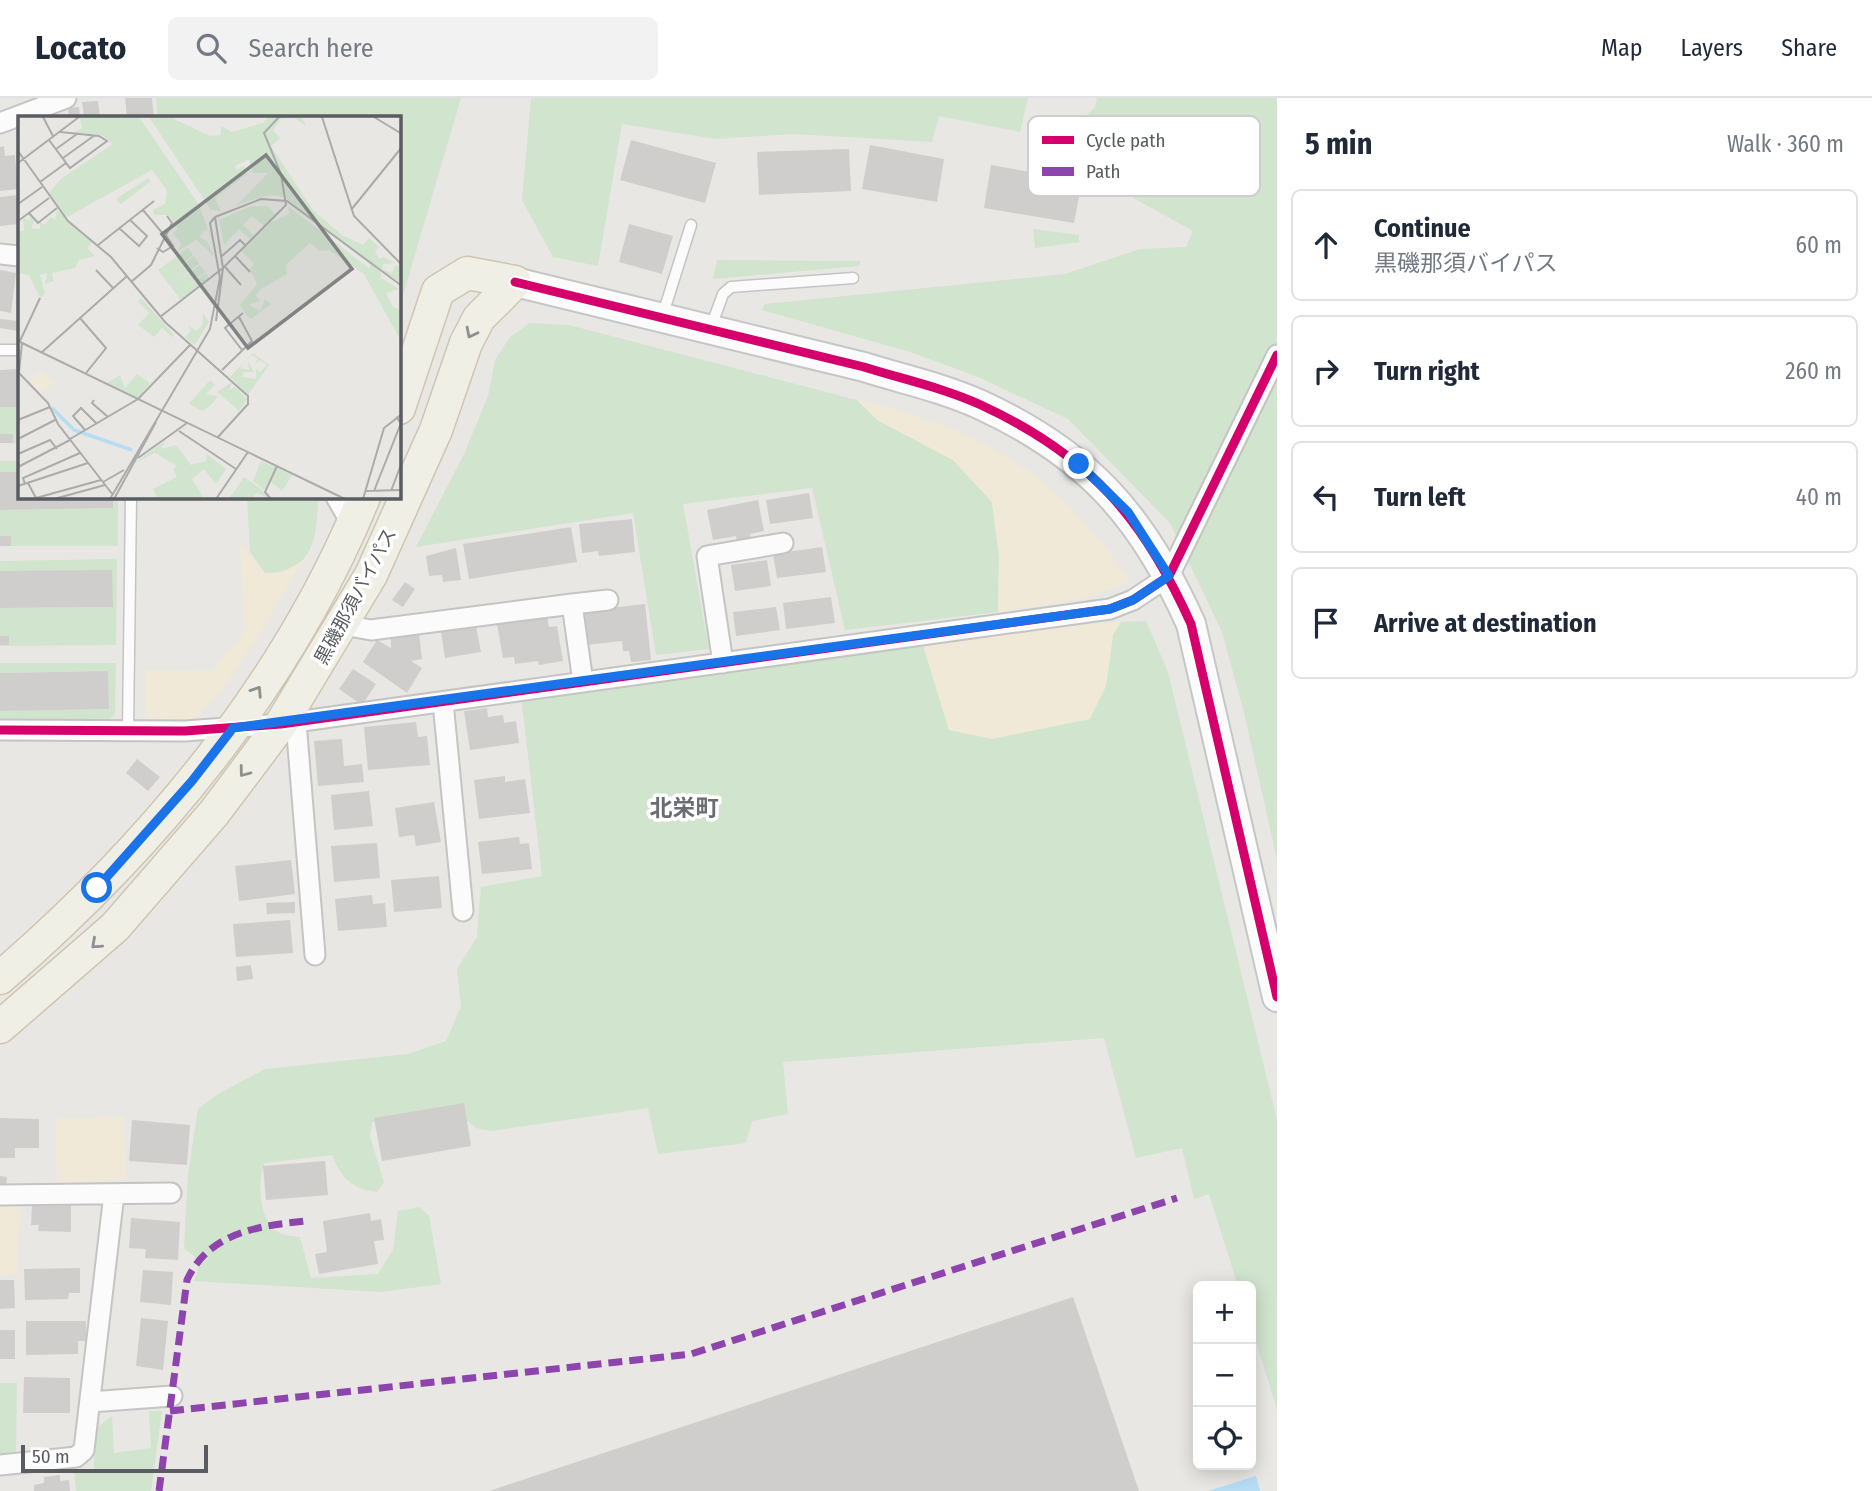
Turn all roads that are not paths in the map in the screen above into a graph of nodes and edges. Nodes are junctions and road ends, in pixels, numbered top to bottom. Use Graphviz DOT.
graph roads {
  1 [pos="66,98"];
  2 [pos="14,114"];
  3 [pos="691,225"];
  4 [pos="0,254"];
  5 [pos="18,257"];
  6 [pos="853,278"];
  7 [pos="515,282"];
  8 [pos="661,318"];
  9 [pos="710,330"];
  10 [pos="0,350"];
  11 [pos="18,350"];
  12 [pos="1277,355"];
  13 [pos="401,402"];
  14 [pos="131,499"];
  15 [pos="337,499"];
  16 [pos="363,499"];
  17 [pos="353,526"];
  18 [pos="783,543"];
  19 [pos="1169,576"];
  20 [pos="608,600"];
  21 [pos="572,604"];
  22 [pos="343,625"];
  23 [pos="723,663"];
  24 [pos="583,682"];
  25 [pos="443,702"];
  26 [pos="288,723"];
  27 [pos="233,728"];
  28 [pos="0,730"];
  29 [pos="128,731"];
  30 [pos="463,911"];
  31 [pos="315,955"];
  32 [pos="0,978"];
  33 [pos="1277,997"];
  34 [pos="0,1027"];
  35 [pos="171,1193"];
  36 [pos="114,1194"];
  37 [pos="0,1195"];
  38 [pos="172,1396"];
  39 [pos="90,1402"];
  40 [pos="0,1465"];
  1 -- 2 [label="street"];
  3 -- 8 [label="lane"];
  4 -- 5 [label="street"];
  6 -- 9 [label="lane"];
  7 -- 8 [label="street"];
  7 -- 13 [label="main road"];
  7 -- 22 [label="main road, 黒磯那須バイパス, one-way"];
  8 -- 9 [label="street"];
  9 -- 19 [label="street"];
  10 -- 11 [label="lane"];
  12 -- 19 [label="street"];
  14 -- 29 [label="lane"];
  15 -- 17 [label="street"];
  16 -- 17 [label="main road, 黒磯那須バイパス"];
  27 -- 17 [label="main road, 黒磯那須バイパス, one-way"];
  18 -- 23 [label="street"];
  19 -- 23 [label="street"];
  19 -- 33 [label="street"];
  20 -- 21 [label="street"];
  21 -- 22 [label="street"];
  21 -- 24 [label="street"];
  22 -- 26 [label="main road, 黒磯那須バイパス"];
  23 -- 24 [label="street"];
  24 -- 25 [label="street"];
  25 -- 26 [label="street"];
  25 -- 30 [label="street"];
  26 -- 27 [label="street"];
  26 -- 31 [label="street"];
  26 -- 34 [label="main road, 黒磯那須バイパス, one-way"];
  27 -- 29 [label="street"];
  27 -- 32 [label="main road, 黒磯那須バイパス"];
  28 -- 29 [label="street"];
  35 -- 36 [label="street"];
  36 -- 37 [label="street"];
  36 -- 39 [label="street"];
  38 -- 39 [label="street"];
  39 -- 40 [label="street"];
}
